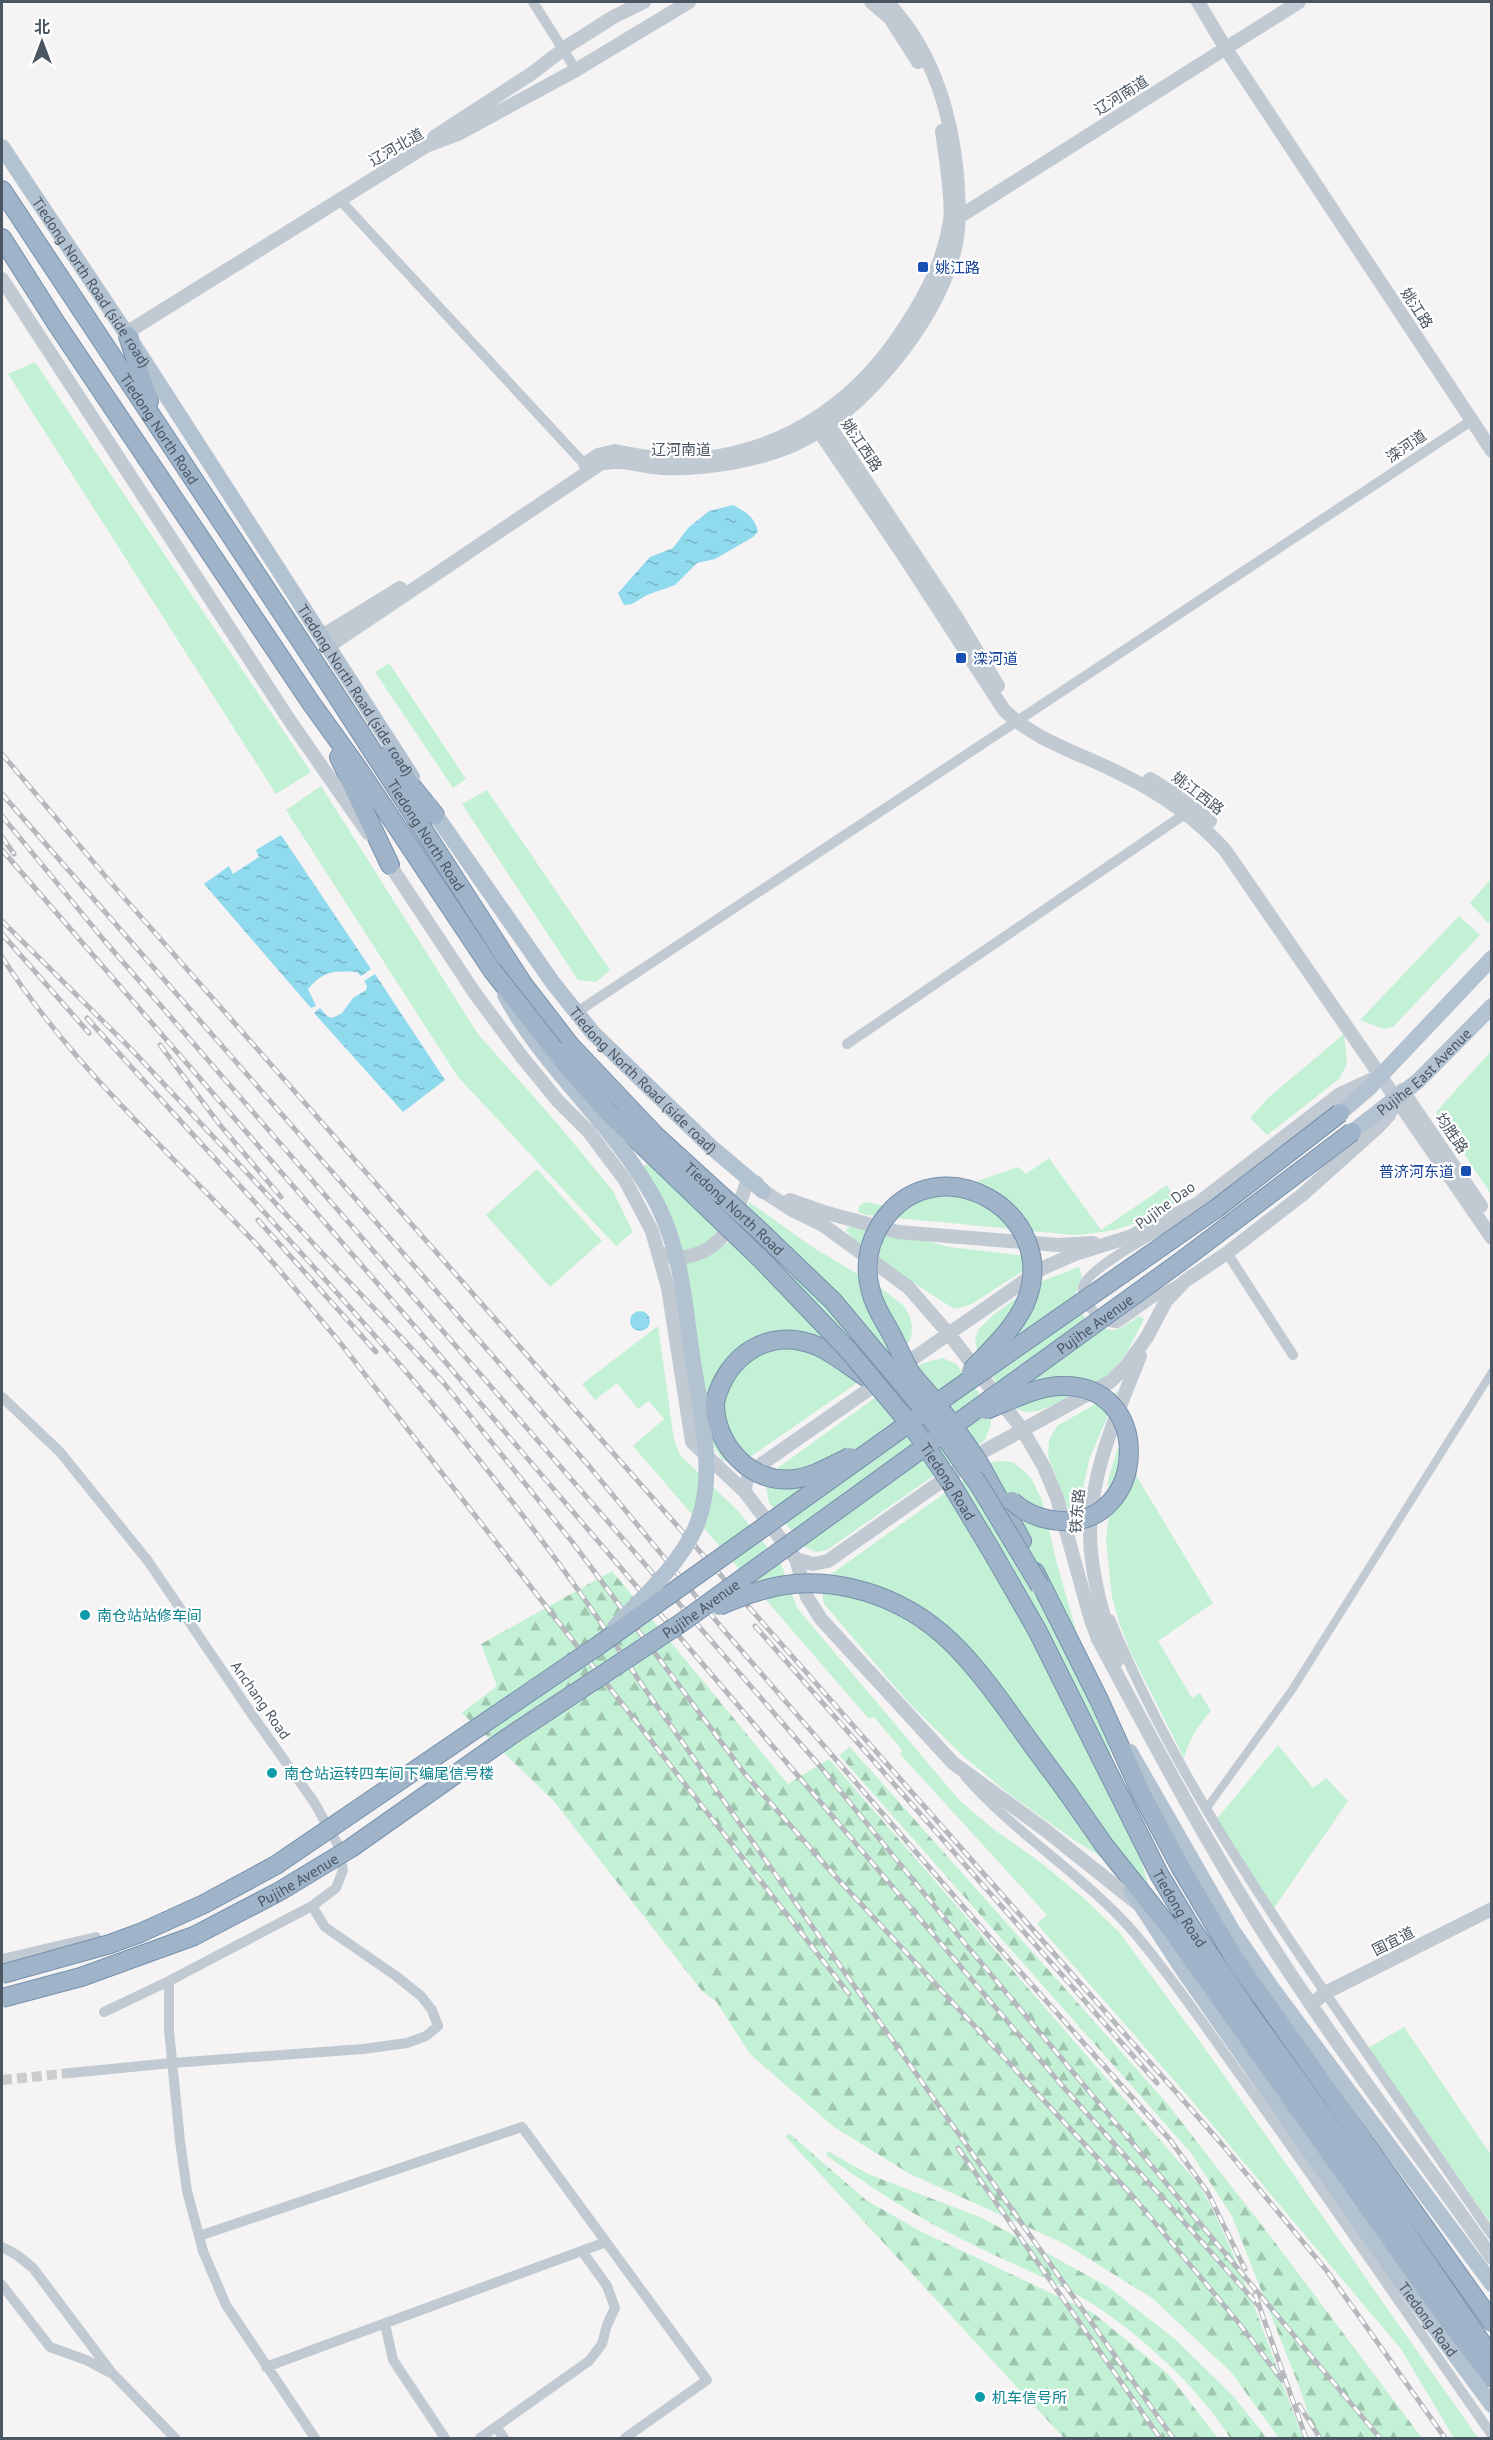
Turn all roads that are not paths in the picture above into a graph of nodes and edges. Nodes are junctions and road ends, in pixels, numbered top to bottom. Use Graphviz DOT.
graph roads {
  1 [pos="533,2"];
  2 [pos="541,2"];
  3 [pos="644,2"];
  4 [pos="689,2"];
  5 [pos="871,2"];
  6 [pos="887,2"];
  7 [pos="1198,2"];
  8 [pos="1299,2"];
  9 [pos="566,47"];
  10 [pos="1226,49"];
  11 [pos="576,70"];
  12 [pos="2,147"];
  13 [pos="2,190"];
  14 [pos="340,200"];
  15 [pos="955,217"];
  16 [pos="2,238"];
  17 [pos="2,279"];
  18 [pos="126,333"];
  19 [pos="1472,421"];
  20 [pos="156,423"];
  21 [pos="822,424"];
  22 [pos="1491,451"];
  23 [pos="588,467"];
  24 [pos="326,641"];
  25 [pos="331,687"];
  26 [pos="310,703"];
  27 [pos="1021,720"];
  28 [pos="1185,813"];
  29 [pos="435,815"];
  30 [pos="390,865"];
  31 [pos="1491,958"];
  32 [pos="492,970"];
  33 [pos="1491,1006"];
  34 [pos="577,1012"];
  35 [pos="847,1044"];
  36 [pos="1385,1072"];
  37 [pos="1401,1096"];
  38 [pos="1340,1113"];
  39 [pos="1352,1132"];
  40 [pos="748,1179"];
  41 [pos="763,1191"];
  42 [pos="1197,1204"];
  43 [pos="1491,1221"];
  44 [pos="1491,1238"];
  45 [pos="1114,1241"];
  46 [pos="655,1242"];
  47 [pos="1227,1253"];
  48 [pos="1185,1281"];
  49 [pos="832,1301"];
  50 [pos="949,1334"];
  51 [pos="1147,1337"];
  52 [pos="1293,1355"];
  53 [pos="1491,1372"];
  54 [pos="912,1374"];
  55 [pos="874,1383"];
  56 [pos="954,1391"];
  57 [pos="2,1397"];
  58 [pos="930,1417"];
  59 [pos="964,1418"];
  60 [pos="914,1430"];
  61 [pos="1022,1430"];
  62 [pos="886,1439"];
  63 [pos="979,1463"];
  64 [pos="745,1492"];
  65 [pos="796,1559"];
  66 [pos="1040,1586"];
  67 [pos="1098,1589"];
  68 [pos="681,1623"];
  69 [pos="599,1645"];
  70 [pos="1127,1692"];
  71 [pos="1100,1702"];
  72 [pos="953,1763"];
  73 [pos="1206,1809"];
  74 [pos="1104,1845"];
  75 [pos="312,1906"];
  76 [pos="1142,1907"];
  77 [pos="1491,1909"];
  78 [pos="1173,1932"];
  79 [pos="96,1937"];
  80 [pos="2,1959"];
  81 [pos="2,1974"];
  82 [pos="169,1981"];
  83 [pos="1325,1993"];
  84 [pos="2,1998"];
  85 [pos="1311,2005"];
  86 [pos="104,2012"];
  87 [pos="172,2063"];
  88 [pos="70,2073"];
  89 [pos="1491,2235"];
  90 [pos="199,2236"];
  91 [pos="606,2242"];
  92 [pos="2,2247"];
  93 [pos="582,2251"];
  94 [pos="1491,2258"];
  95 [pos="1491,2284"];
  96 [pos="2,2285"];
  97 [pos="1491,2322"];
  98 [pos="385,2324"];
  99 [pos="1491,2358"];
  100 [pos="267,2367"];
  101 [pos="112,2373"];
  102 [pos="1491,2377"];
  103 [pos="1491,2405"];
  104 [pos="496,2427"];
  105 [pos="1491,2435"];
  106 [pos="175,2439"];
  107 [pos="315,2439"];
  108 [pos="445,2439"];
  109 [pos="480,2439"];
  110 [pos="504,2439"];
  111 [pos="625,2439"];
  1 -- 9 [label="street"];
  2 -- 9 [label="street"];
  3 -- 9 [label="street, 辽河北道"];
  4 -- 11 [label="street, 辽河北道"];
  5 -- 15 [label="street"];
  6 -- 15 [label="street"];
  7 -- 10 [label="street, 姚江路"];
  8 -- 10 [label="street, 辽河南道"];
  9 -- 11 [label="street"];
  9 -- 18 [label="street, 辽河北道"];
  10 -- 15 [label="street, 辽河南道"];
  10 -- 19 [label="street, 姚江路"];
  11 -- 14 [label="street, 辽河北道"];
  12 -- 18 [label="main road, Tiedong North Road (side road)"];
  13 -- 20 [label="highway, Tiedong North Road"];
  14 -- 18 [label="street, 辽河北道"];
  14 -- 23 [label="street"];
  15 -- 21 [label="street, 辽河南道"];
  16 -- 26 [label="highway, Tiedong North Road"];
  17 -- 30 [label="street"];
  18 -- 20 [label="highway"];
  18 -- 24 [label="main road, Tiedong North Road (side road)"];
  19 -- 22 [label="street, 姚江路"];
  19 -- 27 [label="street, 滦河道"];
  20 -- 25 [label="highway, Tiedong North Road"];
  21 -- 23 [label="street, 辽河南道"];
  21 -- 27 [label="street, 姚江西路"];
  23 -- 24 [label="street, 辽河南道"];
  24 -- 29 [label="main road, Tiedong North Road (side road)"];
  25 -- 29 [label="highway"];
  25 -- 49 [label="highway, Tiedong North Road, bridge"];
  26 -- 30 [label="highway"];
  26 -- 32 [label="highway, Tiedong North Road"];
  27 -- 28 [label="street, 姚江西路"];
  27 -- 34 [label="street, 滦河道"];
  27 -- 36 [label="street, 姚江西路"];
  28 -- 35 [label="street"];
  28 -- 36 [label="street, 姚江西路"];
  29 -- 34 [label="main road, Tiedong North Road (side road)"];
  30 -- 46 [label="street"];
  31 -- 36 [label="main road"];
  32 -- 55 [label="highway, Tiedong North Road, bridge"];
  32 -- 69 [label="main road, bridge"];
  33 -- 37 [label="main road, Pujihe East Avenue"];
  34 -- 40 [label="main road, Tiedong North Road (side road)"];
  36 -- 37 [label="street, 均胜路"];
  36 -- 38 [label="main road"];
  36 -- 42 [label="street, Pujihe Dao"];
  37 -- 39 [label="main road, Pujihe East Avenue"];
  37 -- 43 [label="street, 均胜路"];
  37 -- 44 [label="street, 均胜路"];
  37 -- 47 [label="street"];
  38 -- 56 [label="highway, Pujihe Avenue, bridge"];
  39 -- 59 [label="highway, Pujihe Avenue, bridge"];
  40 -- 41 [label="main road, Tiedong North Road (side road)"];
  40 -- 45 [label="street"];
  40 -- 46 [label="street"];
  41 -- 50 [label="street, Tiedong North Road"];
  42 -- 45 [label="street"];
  42 -- 48 [label="street, Pujihe Dao"];
  45 -- 50 [label="street"];
  46 -- 64 [label="street"];
  47 -- 48 [label="street"];
  47 -- 52 [label="street"];
  48 -- 51 [label="street"];
  49 -- 54 [label="highway, bridge"];
  49 -- 58 [label="highway, Tiedong North Road, bridge"];
  50 -- 61 [label="street"];
  50 -- 64 [label="street"];
  51 -- 61 [label="street"];
  51 -- 67 [label="street, 铁东路"];
  53 -- 73 [label="street"];
  54 -- 56 [label="highway, bridge"];
  54 -- 63 [label="highway, bridge"];
  55 -- 60 [label="highway, Tiedong North Road, bridge"];
  55 -- 62 [label="highway, bridge"];
  56 -- 62 [label="highway, Pujihe Avenue, bridge"];
  57 -- 75 [label="street, Anchang Road"];
  58 -- 66 [label="highway, Tiedong Road, bridge"];
  59 -- 63 [label="highway, bridge"];
  59 -- 68 [label="highway, Pujihe Avenue, bridge"];
  60 -- 99 [label="highway, Tiedong Road, bridge"];
  61 -- 65 [label="street"];
  61 -- 70 [label="street"];
  62 -- 69 [label="highway, Pujihe Avenue, bridge"];
  63 -- 66 [label="highway, bridge"];
  64 -- 65 [label="street"];
  65 -- 72 [label="street, Tiedong Road"];
  66 -- 71 [label="highway, Tiedong Road"];
  67 -- 70 [label="street, 铁东路"];
  67 -- 73 [label="street"];
  68 -- 74 [label="highway, bridge"];
  68 -- 84 [label="highway, Pujihe Avenue, bridge"];
  69 -- 81 [label="highway, Pujihe Avenue, bridge"];
  70 -- 85 [label="street"];
  71 -- 95 [label="main road"];
  71 -- 97 [label="highway, Tiedong Road"];
  72 -- 76 [label="street, Tiedong Road"];
  72 -- 105 [label="street"];
  73 -- 83 [label="street"];
  74 -- 76 [label="main road, Tiedong Road"];
  74 -- 78 [label="highway"];
  75 -- 82 [label="street, Anchang Road"];
  75 -- 87 [label="street"];
  76 -- 78 [label="street, Tiedong Road"];
  76 -- 103 [label="main road, Tiedong Road"];
  77 -- 83 [label="street, 国宜道"];
  78 -- 102 [label="highway"];
  79 -- 80 [label="street"];
  82 -- 86 [label="street, Anchang Road"];
  82 -- 87 [label="street"];
  83 -- 85 [label="street, 国宜道"];
  83 -- 89 [label="street"];
  85 -- 94 [label="street"];
  87 -- 88 [label="street"];
  87 -- 90 [label="street"];
  90 -- 91 [label="street"];
  90 -- 100 [label="street"];
  91 -- 93 [label="street"];
  91 -- 111 [label="street"];
  92 -- 101 [label="street"];
  93 -- 98 [label="street"];
  93 -- 104 [label="street"];
  96 -- 101 [label="street"];
  98 -- 100 [label="street"];
  98 -- 108 [label="street"];
  100 -- 107 [label="street"];
  101 -- 106 [label="street"];
  104 -- 109 [label="street"];
  104 -- 110 [label="street"];
}
